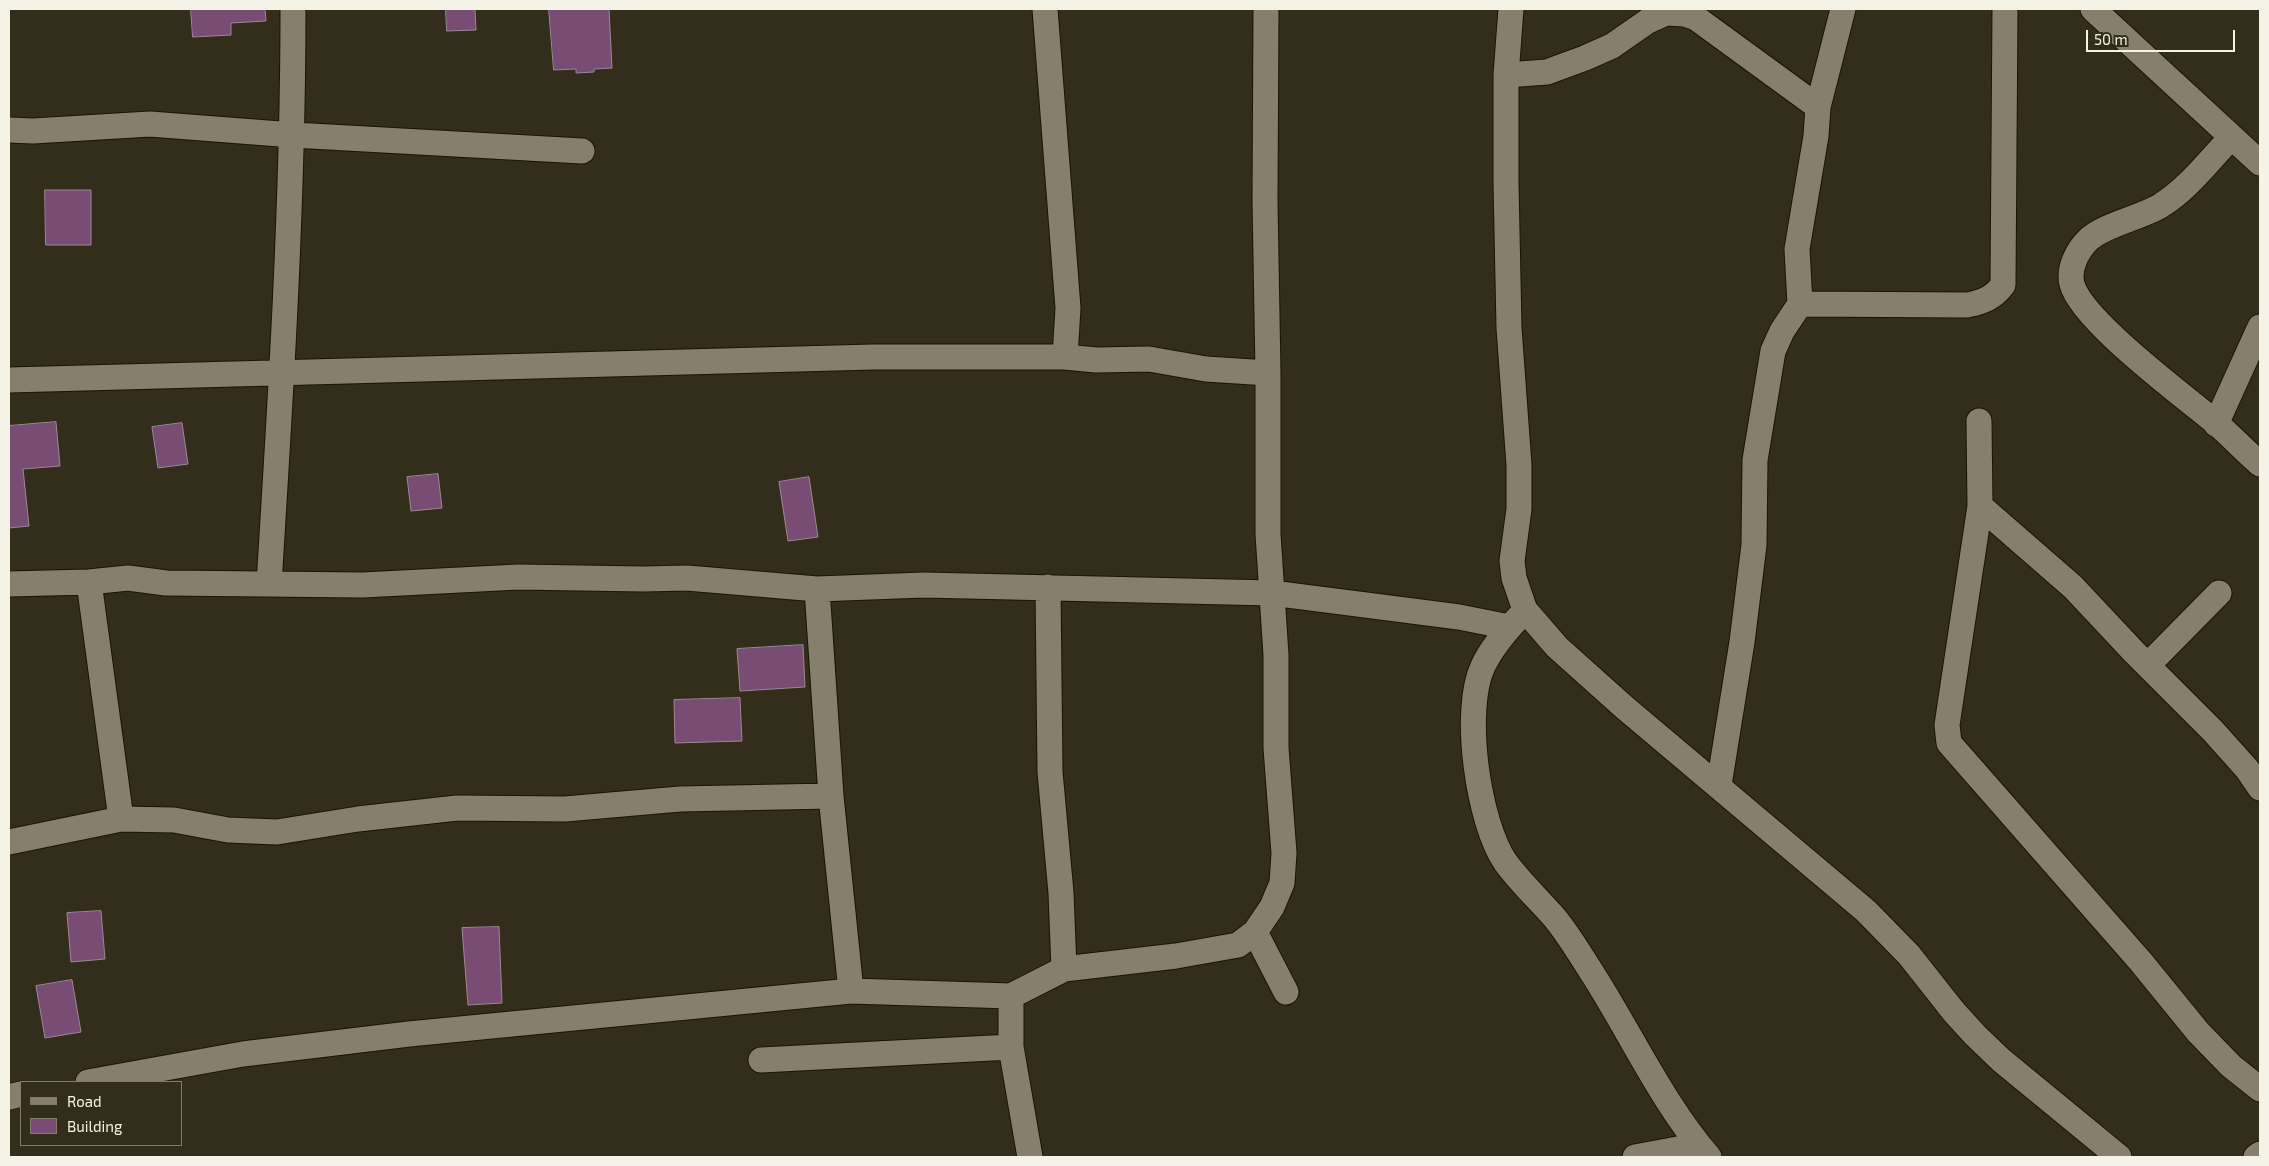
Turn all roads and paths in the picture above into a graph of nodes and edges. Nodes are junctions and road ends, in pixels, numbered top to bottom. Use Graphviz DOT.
graph roads {
  1 [pos="293,9"];
  2 [pos="1045,9"];
  3 [pos="1266,9"];
  4 [pos="1511,9"];
  5 [pos="1842,9"];
  6 [pos="2005,9"];
  7 [pos="2093,9"];
  8 [pos="1506,75"];
  9 [pos="1818,107"];
  10 [pos="9,130"];
  11 [pos="293,135"];
  12 [pos="2230,138"];
  13 [pos="582,151"];
  14 [pos="2260,164"];
  15 [pos="1800,304"];
  16 [pos="2260,327"];
  17 [pos="1066,357"];
  18 [pos="283,372"];
  19 [pos="1268,373"];
  20 [pos="9,380"];
  21 [pos="1979,421"];
  22 [pos="2216,424"];
  23 [pos="2260,464"];
  24 [pos="1980,506"];
  25 [pos="88,582"];
  26 [pos="9,584"];
  27 [pos="269,584"];
  28 [pos="1048,587"];
  29 [pos="816,589"];
  30 [pos="1272,593"];
  31 [pos="2219,593"];
  32 [pos="1517,619"];
  33 [pos="2148,666"];
  34 [pos="1718,785"];
  35 [pos="2260,788"];
  36 [pos="831,796"];
  37 [pos="121,819"];
  38 [pos="9,842"];
  39 [pos="1255,932"];
  40 [pos="1064,969"];
  41 [pos="851,991"];
  42 [pos="1286,992"];
  43 [pos="1011,996"];
  44 [pos="1012,1048"];
  45 [pos="761,1060"];
  46 [pos="94,1081"];
  47 [pos="2260,1089"];
  48 [pos="1704,1151"];
  49 [pos="2260,1154"];
  50 [pos="1030,1157"];
  51 [pos="1635,1157"];
  52 [pos="2119,1157"];
  53 [pos="2256,1157"];
  1 -- 11 [label="street"];
  2 -- 17 [label="street"];
  3 -- 19 [label="street"];
  4 -- 8 [label="street"];
  5 -- 9 [label="street"];
  6 -- 15 [label="street"];
  7 -- 12 [label="street"];
  8 -- 9 [label="street"];
  8 -- 32 [label="street"];
  9 -- 15 [label="street"];
  10 -- 11 [label="street"];
  11 -- 13 [label="street"];
  11 -- 18 [label="street"];
  12 -- 14 [label="street"];
  12 -- 22 [label="street"];
  15 -- 34 [label="street"];
  16 -- 22 [label="street"];
  17 -- 18 [label="street"];
  17 -- 19 [label="street"];
  18 -- 20 [label="street"];
  18 -- 27 [label="street"];
  19 -- 30 [label="street"];
  21 -- 24 [label="street"];
  22 -- 23 [label="street"];
  24 -- 33 [label="street"];
  24 -- 47 [label="street"];
  25 -- 26 [label="street"];
  25 -- 27 [label="street"];
  25 -- 37 [label="street"];
  27 -- 29 [label="street"];
  28 -- 29 [label="street"];
  28 -- 30 [label="street"];
  28 -- 40 [label="street"];
  29 -- 36 [label="street"];
  30 -- 32 [label="street"];
  30 -- 39 [label="street"];
  31 -- 33 [label="street"];
  32 -- 34 [label="street"];
  32 -- 48 [label="street"];
  33 -- 35 [label="street"];
  34 -- 52 [label="street"];
  36 -- 37 [label="street"];
  36 -- 41 [label="street"];
  37 -- 38 [label="street"];
  39 -- 40 [label="street"];
  39 -- 42 [label="street"];
  40 -- 43 [label="street"];
  41 -- 43 [label="street"];
  41 -- 46 [label="street"];
  43 -- 44 [label="street"];
  44 -- 45 [label="street"];
  44 -- 50 [label="street"];
  48 -- 51 [label="street"];
  49 -- 53 [label="street"];
}
